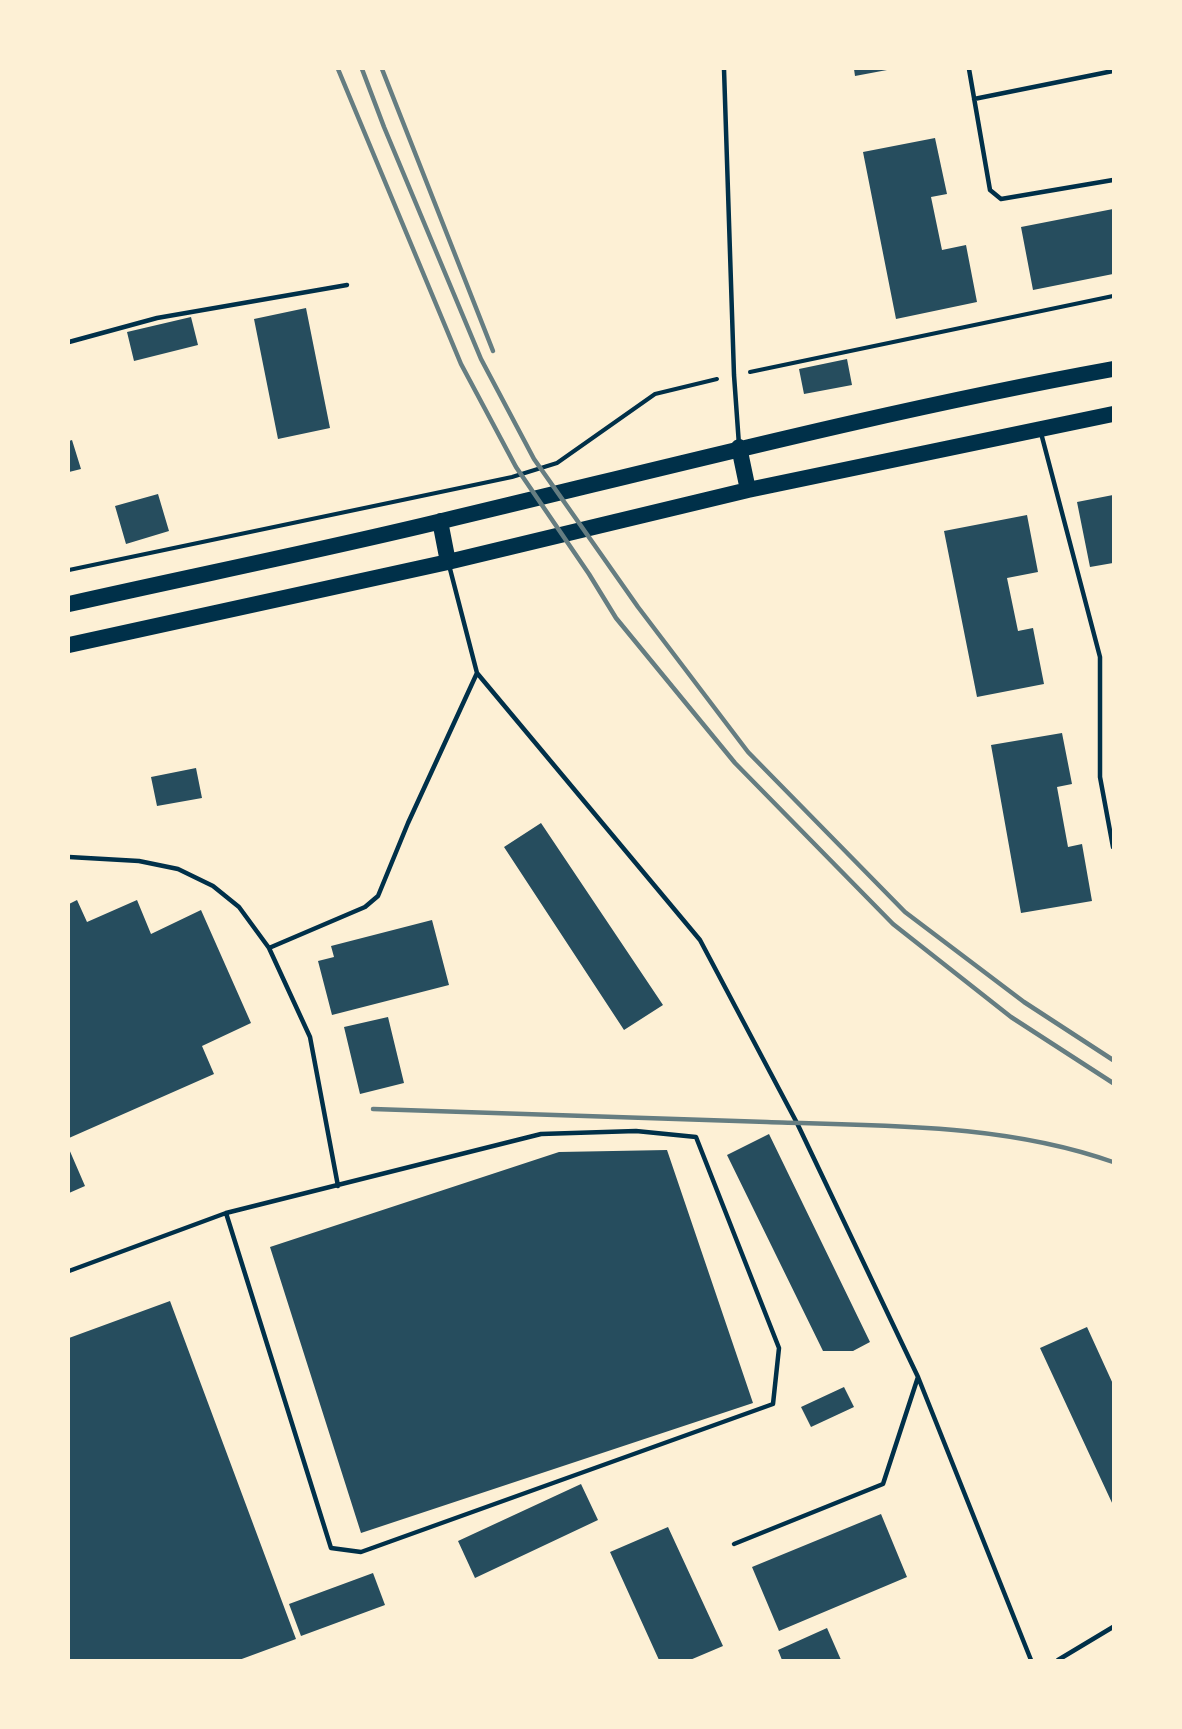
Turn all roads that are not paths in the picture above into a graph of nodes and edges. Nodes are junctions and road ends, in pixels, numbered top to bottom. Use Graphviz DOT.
graph roads {
  1 [pos="724,69"];
  2 [pos="969,69"];
  3 [pos="1113,71"];
  4 [pos="1092,72"];
  5 [pos="974,99"];
  6 [pos="1113,180"];
  7 [pos="347,285"];
  8 [pos="69,342"];
  9 [pos="1113,369"];
  10 [pos="1113,414"];
  11 [pos="1040,428"];
  12 [pos="740,447"];
  13 [pos="748,490"];
  14 [pos="440,521"];
  15 [pos="448,562"];
  16 [pos="69,604"];
  17 [pos="69,645"];
  18 [pos="477,673"];
  19 [pos="1113,847"];
  20 [pos="69,856"];
  21 [pos="269,948"];
  22 [pos="338,1186"];
  23 [pos="226,1213"];
  24 [pos="69,1271"];
  25 [pos="918,1377"];
  26 [pos="734,1545"];
  27 [pos="1113,1627"];
  28 [pos="1031,1660"];
  29 [pos="1058,1660"];
  1 -- 12 [label="lane"];
  2 -- 5 [label="lane"];
  3 -- 4 [label="lane"];
  4 -- 5 [label="lane"];
  5 -- 6 [label="lane"];
  7 -- 8 [label="lane"];
  9 -- 12 [label="highway"];
  10 -- 11 [label="highway"];
  11 -- 13 [label="highway"];
  11 -- 19 [label="lane"];
  12 -- 13 [label="highway"];
  12 -- 14 [label="highway"];
  13 -- 15 [label="highway"];
  14 -- 15 [label="highway"];
  14 -- 16 [label="highway"];
  15 -- 17 [label="highway"];
  15 -- 18 [label="lane"];
  18 -- 21 [label="lane"];
  18 -- 25 [label="lane"];
  20 -- 21 [label="lane"];
  21 -- 22 [label="lane"];
  22 -- 23 [label="lane"];
  22 -- 23 [label="lane"];
  23 -- 24 [label="lane"];
  25 -- 26 [label="lane"];
  25 -- 28 [label="lane"];
  27 -- 29 [label="lane"];
}
